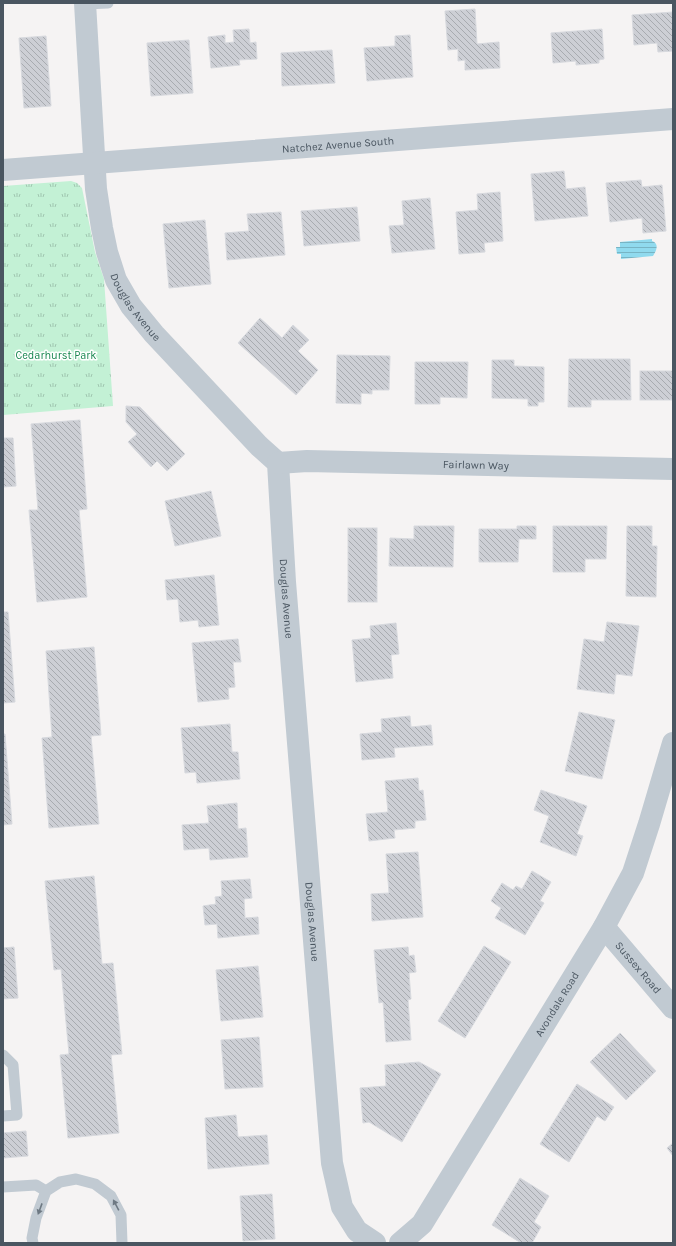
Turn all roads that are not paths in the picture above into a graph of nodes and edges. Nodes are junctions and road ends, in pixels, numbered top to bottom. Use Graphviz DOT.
graph roads {
  1 [pos="108,3"];
  2 [pos="85,4"];
  3 [pos="673,119"];
  4 [pos="95,163"];
  5 [pos="3,170"];
  6 [pos="278,463"];
  7 [pos="673,469"];
  8 [pos="673,743"];
  9 [pos="604,927"];
  10 [pos="673,1008"];
  11 [pos="3,1055"];
  12 [pos="3,1116"];
  13 [pos="3,1187"];
  14 [pos="46,1191"];
  15 [pos="34,1243"];
  16 [pos="122,1243"];
  17 [pos="375,1243"];
  18 [pos="400,1243"];
  1 -- 2 [label="lane"];
  2 -- 4 [label="street, Douglas Avenue"];
  3 -- 4 [label="street, Natchez Avenue South"];
  4 -- 5 [label="street, Natchez Avenue South"];
  4 -- 6 [label="street, Douglas Avenue"];
  6 -- 7 [label="street, Fairlawn Way"];
  6 -- 17 [label="street, Douglas Avenue"];
  8 -- 9 [label="street, Avondale Road"];
  9 -- 10 [label="street, Sussex Road"];
  9 -- 18 [label="street, Avondale Road"];
  11 -- 12 [label="lane"];
  13 -- 14 [label="lane"];
  14 -- 15 [label="lane, one-way"];
  16 -- 14 [label="lane, one-way"];
}
